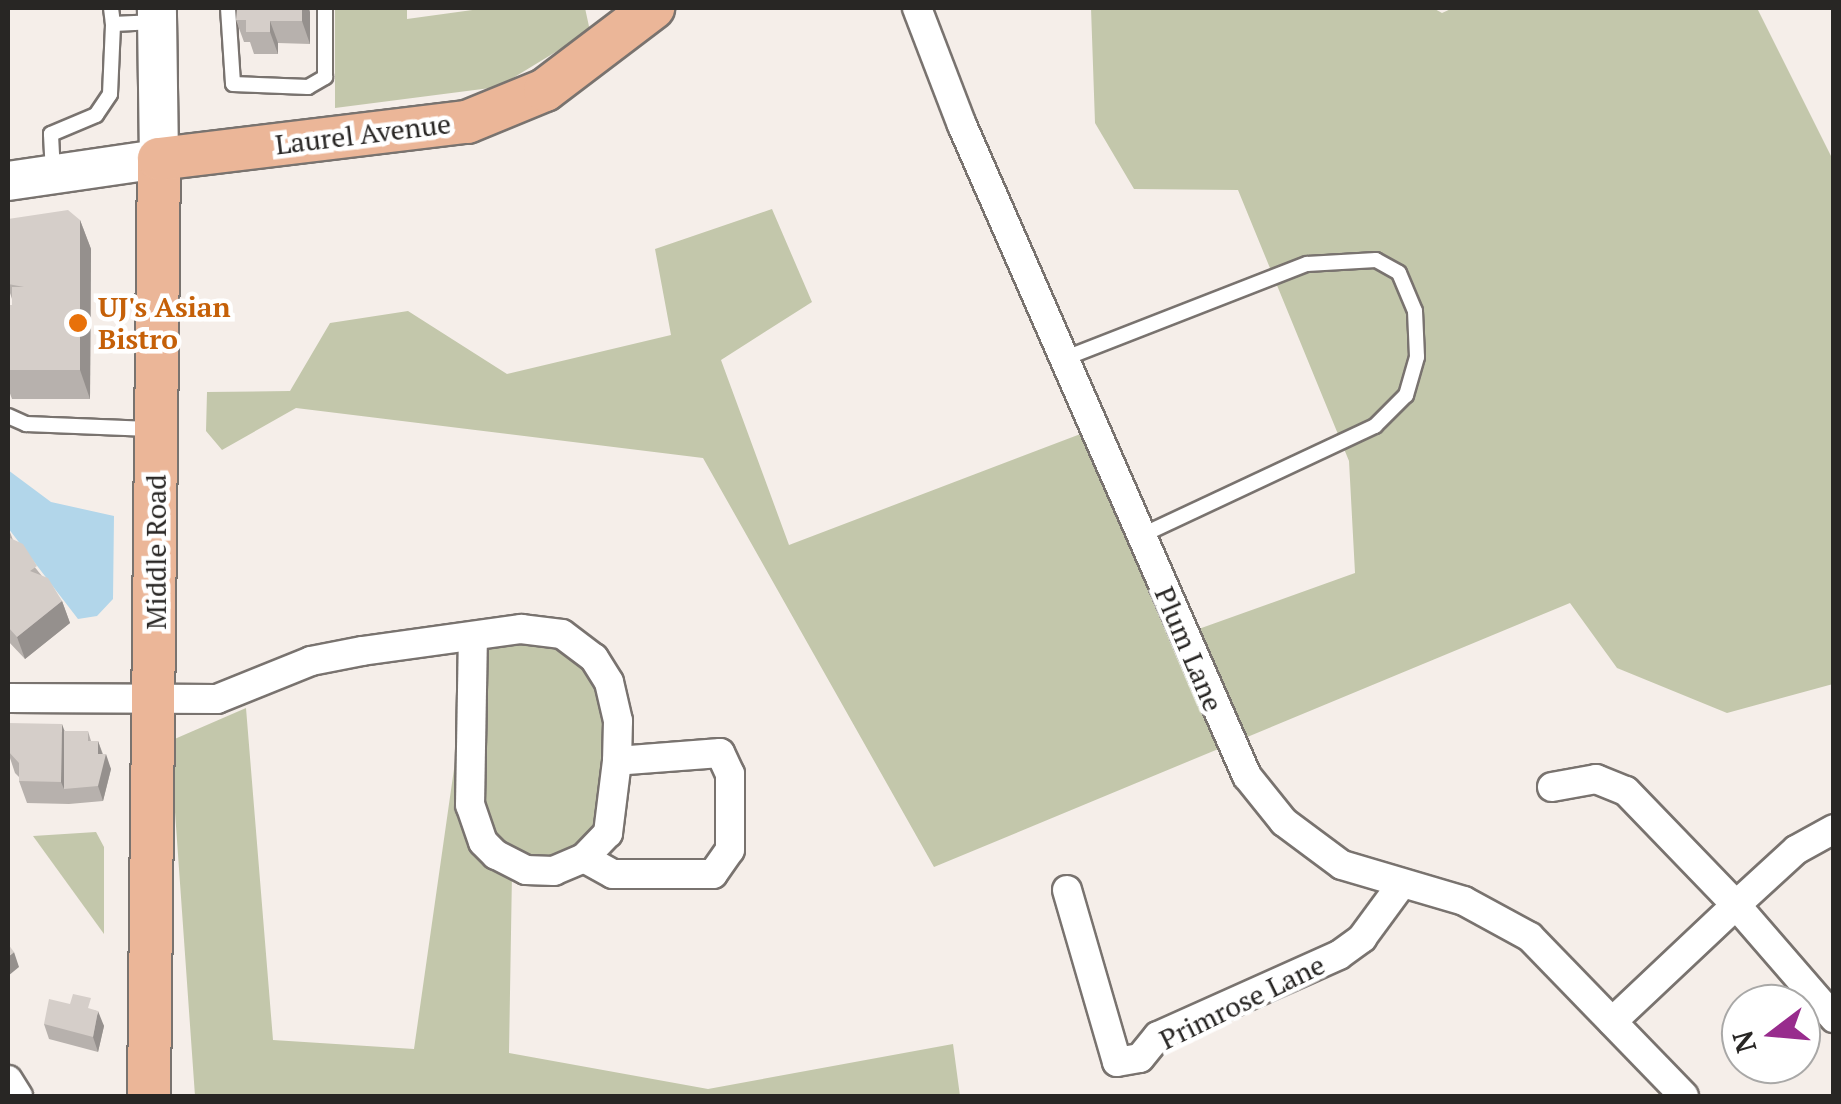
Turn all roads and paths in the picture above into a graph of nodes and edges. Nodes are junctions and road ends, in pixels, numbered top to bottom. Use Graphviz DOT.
graph roads {
  1 [pos="110,8"];
  2 [pos="228,8"];
  3 [pos="325,8"];
  4 [pos="653,8"];
  5 [pos="917,8"];
  6 [pos="157,15"];
  7 [pos="113,24"];
  8 [pos="159,159"];
  9 [pos="53,174"];
  10 [pos="8,181"];
  11 [pos="1063,360"];
  12 [pos="8,416"];
  13 [pos="156,429"];
  14 [pos="1140,536"];
  15 [pos="473,638"];
  16 [pos="8,698"];
  17 [pos="155,701"];
  18 [pos="617,762"];
  19 [pos="1552,787"];
  20 [pos="1834,829"];
  21 [pos="584,858"];
  22 [pos="1401,885"];
  23 [pos="1067,890"];
  24 [pos="1736,905"];
  25 [pos="1834,1018"];
  26 [pos="1612,1022"];
  27 [pos="8,1080"];
  28 [pos="18,1096"];
  29 [pos="149,1096"];
  30 [pos="1684,1096"];
  1 -- 7 [label="lane"];
  2 -- 3 [label="lane"];
  4 -- 8 [label="main road, Laurel Avenue"];
  5 -- 11 [label="street, Plum Lane"];
  6 -- 7 [label="lane"];
  6 -- 8 [label="street, Middle Road"];
  7 -- 9 [label="lane"];
  8 -- 9 [label="street"];
  8 -- 13 [label="main road, Middle Road"];
  9 -- 10 [label="street"];
  11 -- 14 [label="street, Plum Lane"];
  11 -- 14 [label="lane"];
  12 -- 13 [label="lane"];
  13 -- 17 [label="main road, Middle Road"];
  14 -- 22 [label="street, Plum Lane"];
  15 -- 17 [label="street"];
  15 -- 18 [label="street"];
  15 -- 21 [label="street"];
  16 -- 17 [label="street"];
  17 -- 29 [label="main road, Middle Road"];
  18 -- 21 [label="street"];
  18 -- 21 [label="street"];
  19 -- 24 [label="street"];
  20 -- 24 [label="street"];
  22 -- 23 [label="street, Primrose Lane"];
  22 -- 26 [label="street, Plum Lane"];
  24 -- 25 [label="street"];
  24 -- 26 [label="street"];
  26 -- 30 [label="street, Plum Lane"];
  27 -- 28 [label="street"];
}
